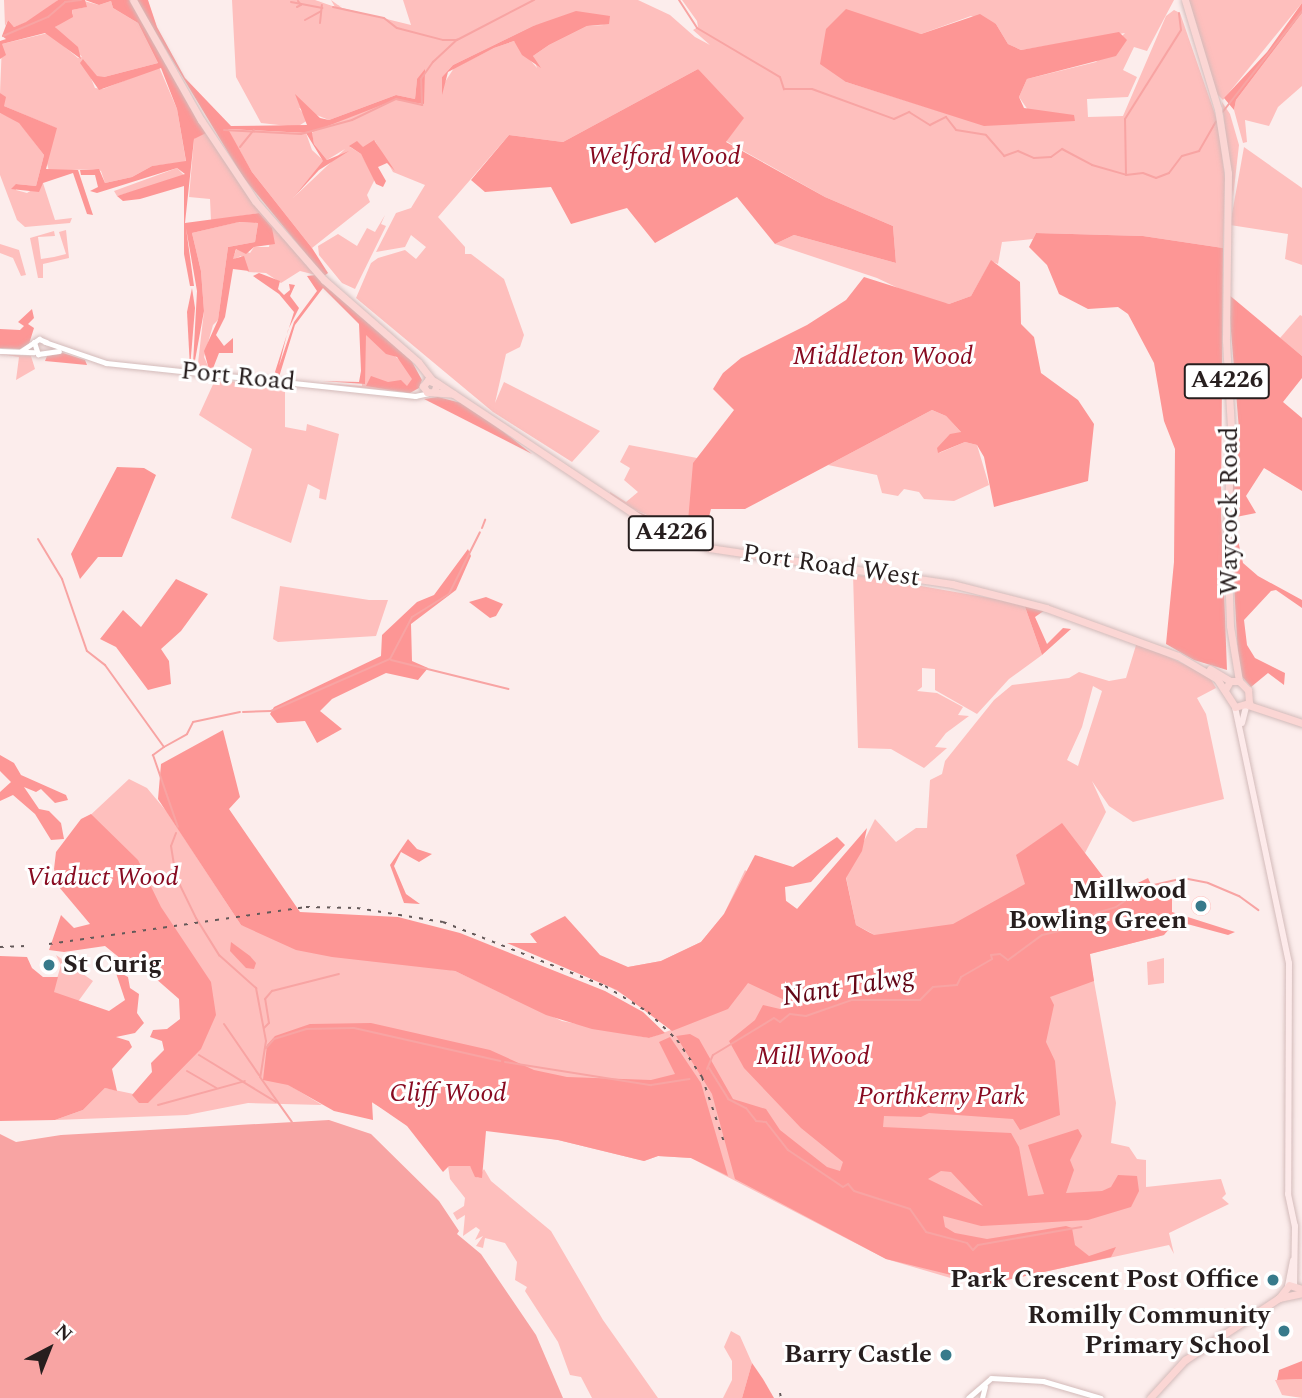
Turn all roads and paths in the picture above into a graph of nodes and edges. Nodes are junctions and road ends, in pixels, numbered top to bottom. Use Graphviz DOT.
graph roads {
  1 [pos="133,0"];
  2 [pos="1185,0"];
  3 [pos="34,342"];
  4 [pos="46,342"];
  5 [pos="0,351"];
  6 [pos="21,351"];
  7 [pos="66,351"];
  8 [pos="34,352"];
  9 [pos="46,352"];
  10 [pos="413,360"];
  11 [pos="433,381"];
  12 [pos="428,389"];
  13 [pos="455,394"];
  14 [pos="1196,665"];
  15 [pos="1233,681"];
  16 [pos="1225,690"];
  17 [pos="1248,690"];
  18 [pos="1247,706"];
  19 [pos="1235,707"];
  20 [pos="1276,713"];
  21 [pos="1302,723"];
  22 [pos="1241,735"];
  23 [pos="1294,1290"];
  24 [pos="985,1386"];
  25 [pos="968,1398"];
  26 [pos="982,1398"];
  27 [pos="1101,1398"];
  28 [pos="1150,1398"];
  1 -- 10 [label="main road, A4226"];
  2 -- 15 [label="main road, Waycock Road / A4226"];
  3 -- 4 [label="street"];
  3 -- 6 [label="street"];
  3 -- 8 [label="street"];
  4 -- 7 [label="street, Port Road"];
  4 -- 9 [label="street"];
  5 -- 6 [label="street, Port Road"];
  6 -- 8 [label="street, Port Road"];
  7 -- 9 [label="street, Port Road"];
  7 -- 12 [label="street, Port Road"];
  8 -- 9 [label="street, Port Road"];
  10 -- 11 [label="main road, A4226"];
  10 -- 12 [label="main road, A4226"];
  11 -- 12 [label="main road"];
  11 -- 12 [label="main road"];
  11 -- 13 [label="main road, Port Road West / A4226"];
  12 -- 13 [label="main road, Port Road West / A4226"];
  13 -- 14 [label="main road, Port Road West / A4226"];
  14 -- 15 [label="main road, Port Road West / A4226"];
  14 -- 16 [label="main road, Port Road West / A4226"];
  15 -- 16 [label="main road, Waycock Road"];
  15 -- 17 [label="main road, Port Road West"];
  16 -- 19 [label="main road, Port Road West"];
  17 -- 18 [label="main road"];
  17 -- 20 [label="main road"];
  18 -- 19 [label="main road"];
  18 -- 20 [label="main road"];
  18 -- 22 [label="main road"];
  19 -- 22 [label="main road"];
  20 -- 21 [label="main road"];
  22 -- 23 [label="main road"];
  23 -- 28 [label="main road"];
  24 -- 25 [label="street"];
  24 -- 26 [label="street"];
  24 -- 27 [label="street"];
}
